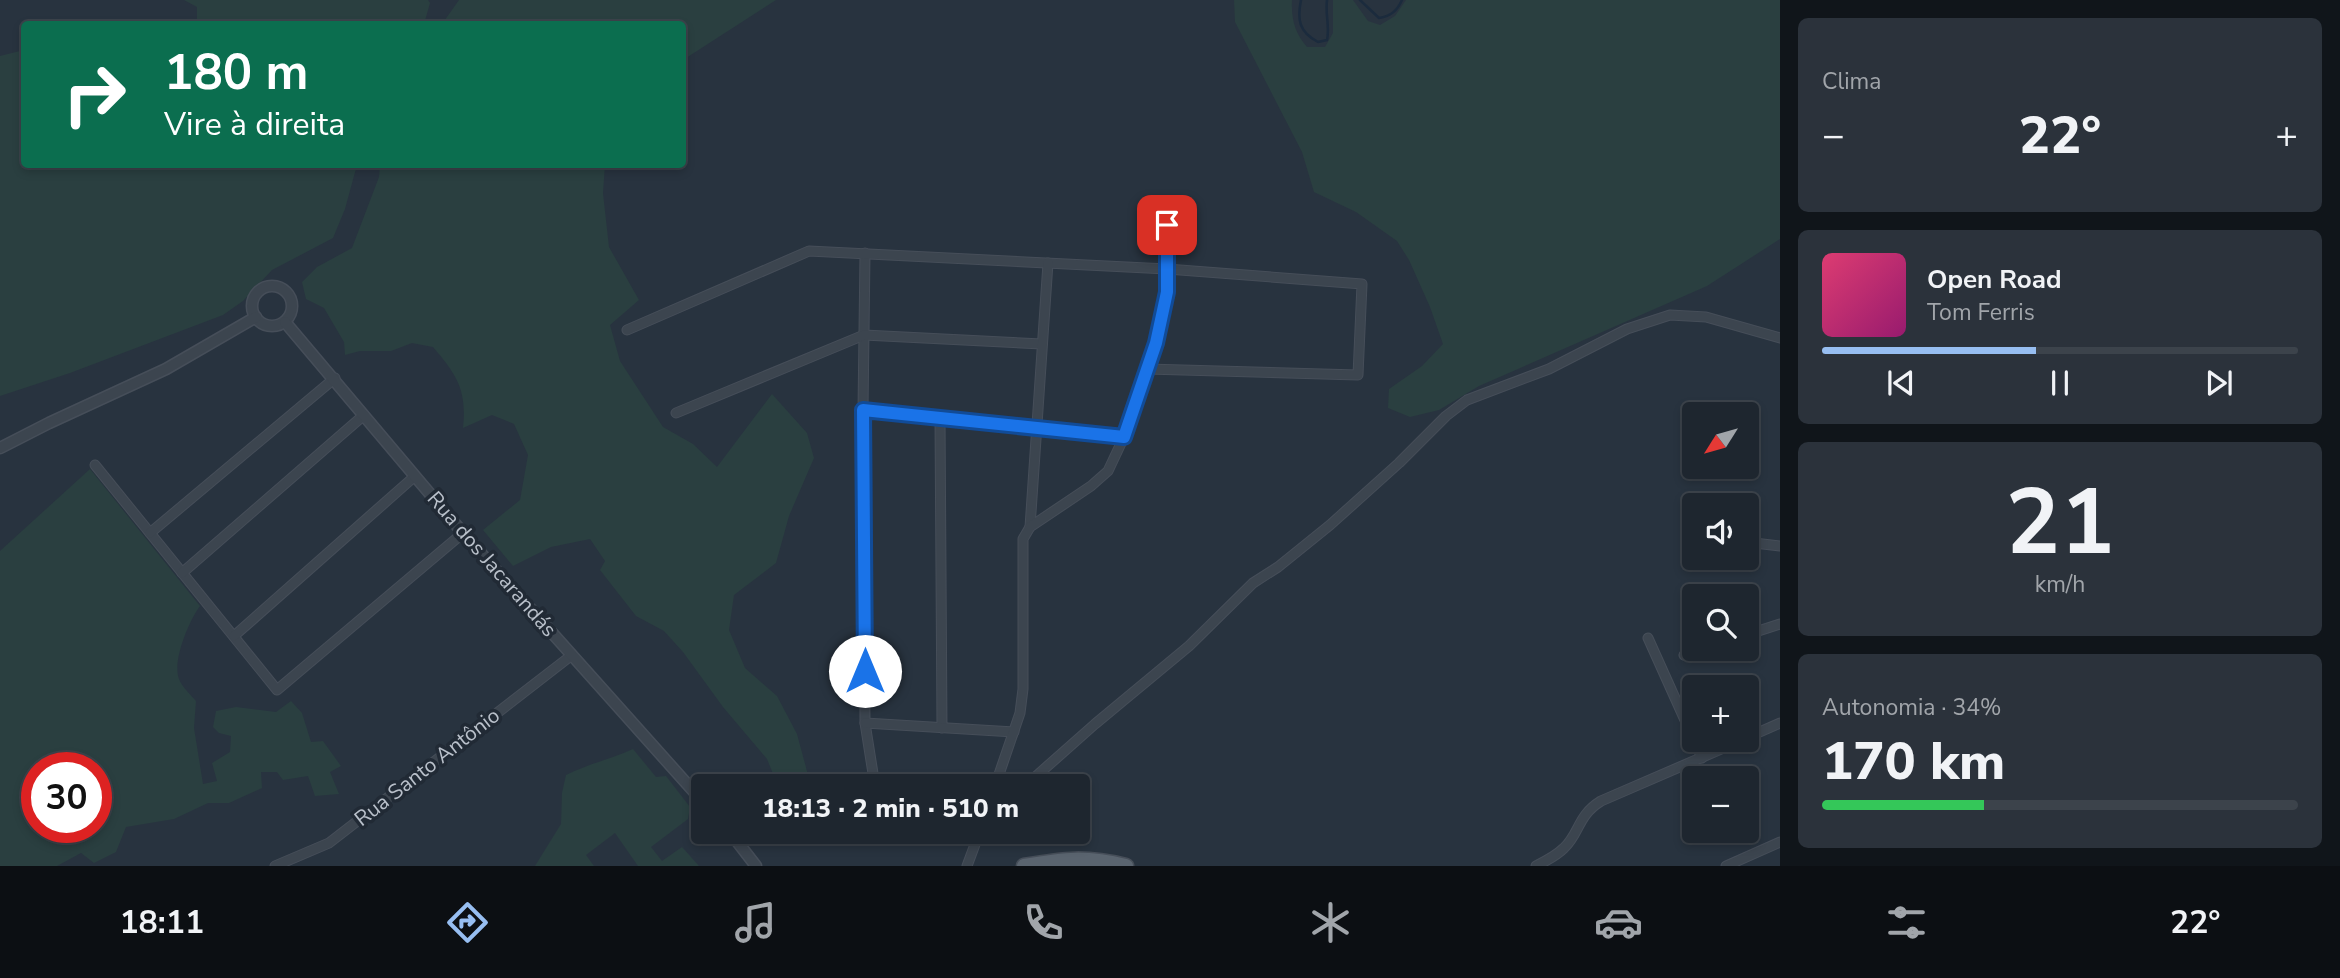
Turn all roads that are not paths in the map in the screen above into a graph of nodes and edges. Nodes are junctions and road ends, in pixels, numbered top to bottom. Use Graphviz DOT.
graph roads {
  1 [pos="1167,203"];
  2 [pos="865,253"];
  3 [pos="1048,263"];
  4 [pos="1167,269"];
  5 [pos="256,317"];
  6 [pos="285,321"];
  7 [pos="627,330"];
  8 [pos="864,335"];
  9 [pos="1780,338"];
  10 [pos="1042,344"];
  11 [pos="1147,369"];
  12 [pos="335,378"];
  13 [pos="863,410"];
  14 [pos="676,413"];
  15 [pos="364,415"];
  16 [pos="940,418"];
  17 [pos="1037,428"];
  18 [pos="1124,437"];
  19 [pos="0,448"];
  20 [pos="95,465"];
  21 [pos="415,476"];
  22 [pos="1030,527"];
  23 [pos="150,533"];
  24 [pos="463,533"];
  25 [pos="1759,544"];
  26 [pos="1780,546"];
  27 [pos="182,573"];
  28 [pos="1780,624"];
  29 [pos="1759,631"];
  30 [pos="234,636"];
  31 [pos="1648,638"];
  32 [pos="572,655"];
  33 [pos="865,723"];
  34 [pos="1780,723"];
  35 [pos="942,728"];
  36 [pos="1014,732"];
  37 [pos="1759,732"];
  38 [pos="1715,752"];
  39 [pos="1702,758"];
  40 [pos="873,774"];
  41 [pos="999,774"];
  42 [pos="1038,774"];
  43 [pos="691,788"];
  44 [pos="1780,842"];
  45 [pos="739,844"];
  46 [pos="975,844"];
  47 [pos="275,866"];
  48 [pos="757,866"];
  49 [pos="967,866"];
  50 [pos="1024,866"];
  51 [pos="1126,866"];
  52 [pos="1536,866"];
  53 [pos="1726,866"];
  1 -- 4 [label="street"];
  2 -- 3 [label="street"];
  2 -- 7 [label="street"];
  2 -- 8 [label="street"];
  3 -- 4 [label="street"];
  3 -- 10 [label="street"];
  4 -- 11 [label="street"];
  4 -- 11 [label="street"];
  5 -- 6 [label="street"];
  5 -- 6 [label="street"];
  5 -- 19 [label="street"];
  6 -- 12 [label="street, Rua dos Jacarandás"];
  8 -- 10 [label="street"];
  8 -- 13 [label="street"];
  8 -- 14 [label="street"];
  9 -- 42 [label="street"];
  10 -- 17 [label="street"];
  11 -- 18 [label="street"];
  12 -- 15 [label="street, Rua dos Jacarandás"];
  12 -- 23 [label="street"];
  13 -- 16 [label="street"];
  13 -- 33 [label="street"];
  15 -- 21 [label="street, Rua dos Jacarandás"];
  15 -- 27 [label="street"];
  16 -- 17 [label="street"];
  16 -- 35 [label="street"];
  17 -- 18 [label="street"];
  17 -- 22 [label="street"];
  18 -- 22 [label="street"];
  20 -- 23 [label="street"];
  21 -- 24 [label="street, Rua dos Jacarandás"];
  21 -- 30 [label="street"];
  22 -- 36 [label="street"];
  23 -- 27 [label="street"];
  24 -- 30 [label="street"];
  24 -- 32 [label="street, Rua dos Jacarandás"];
  25 -- 26 [label="street"];
  27 -- 30 [label="street"];
  28 -- 29 [label="street"];
  31 -- 39 [label="street"];
  32 -- 43 [label="street, Rua dos Jacarandás"];
  32 -- 47 [label="street, Rua Santo Antônio"];
  33 -- 35 [label="street"];
  33 -- 40 [label="street"];
  34 -- 37 [label="street"];
  35 -- 36 [label="street"];
  36 -- 41 [label="street"];
  38 -- 39 [label="street"];
  39 -- 52 [label="street"];
  44 -- 53 [label="street"];
  45 -- 48 [label="street"];
  46 -- 49 [label="street"];
  50 -- 51 [label="main road"];
}
